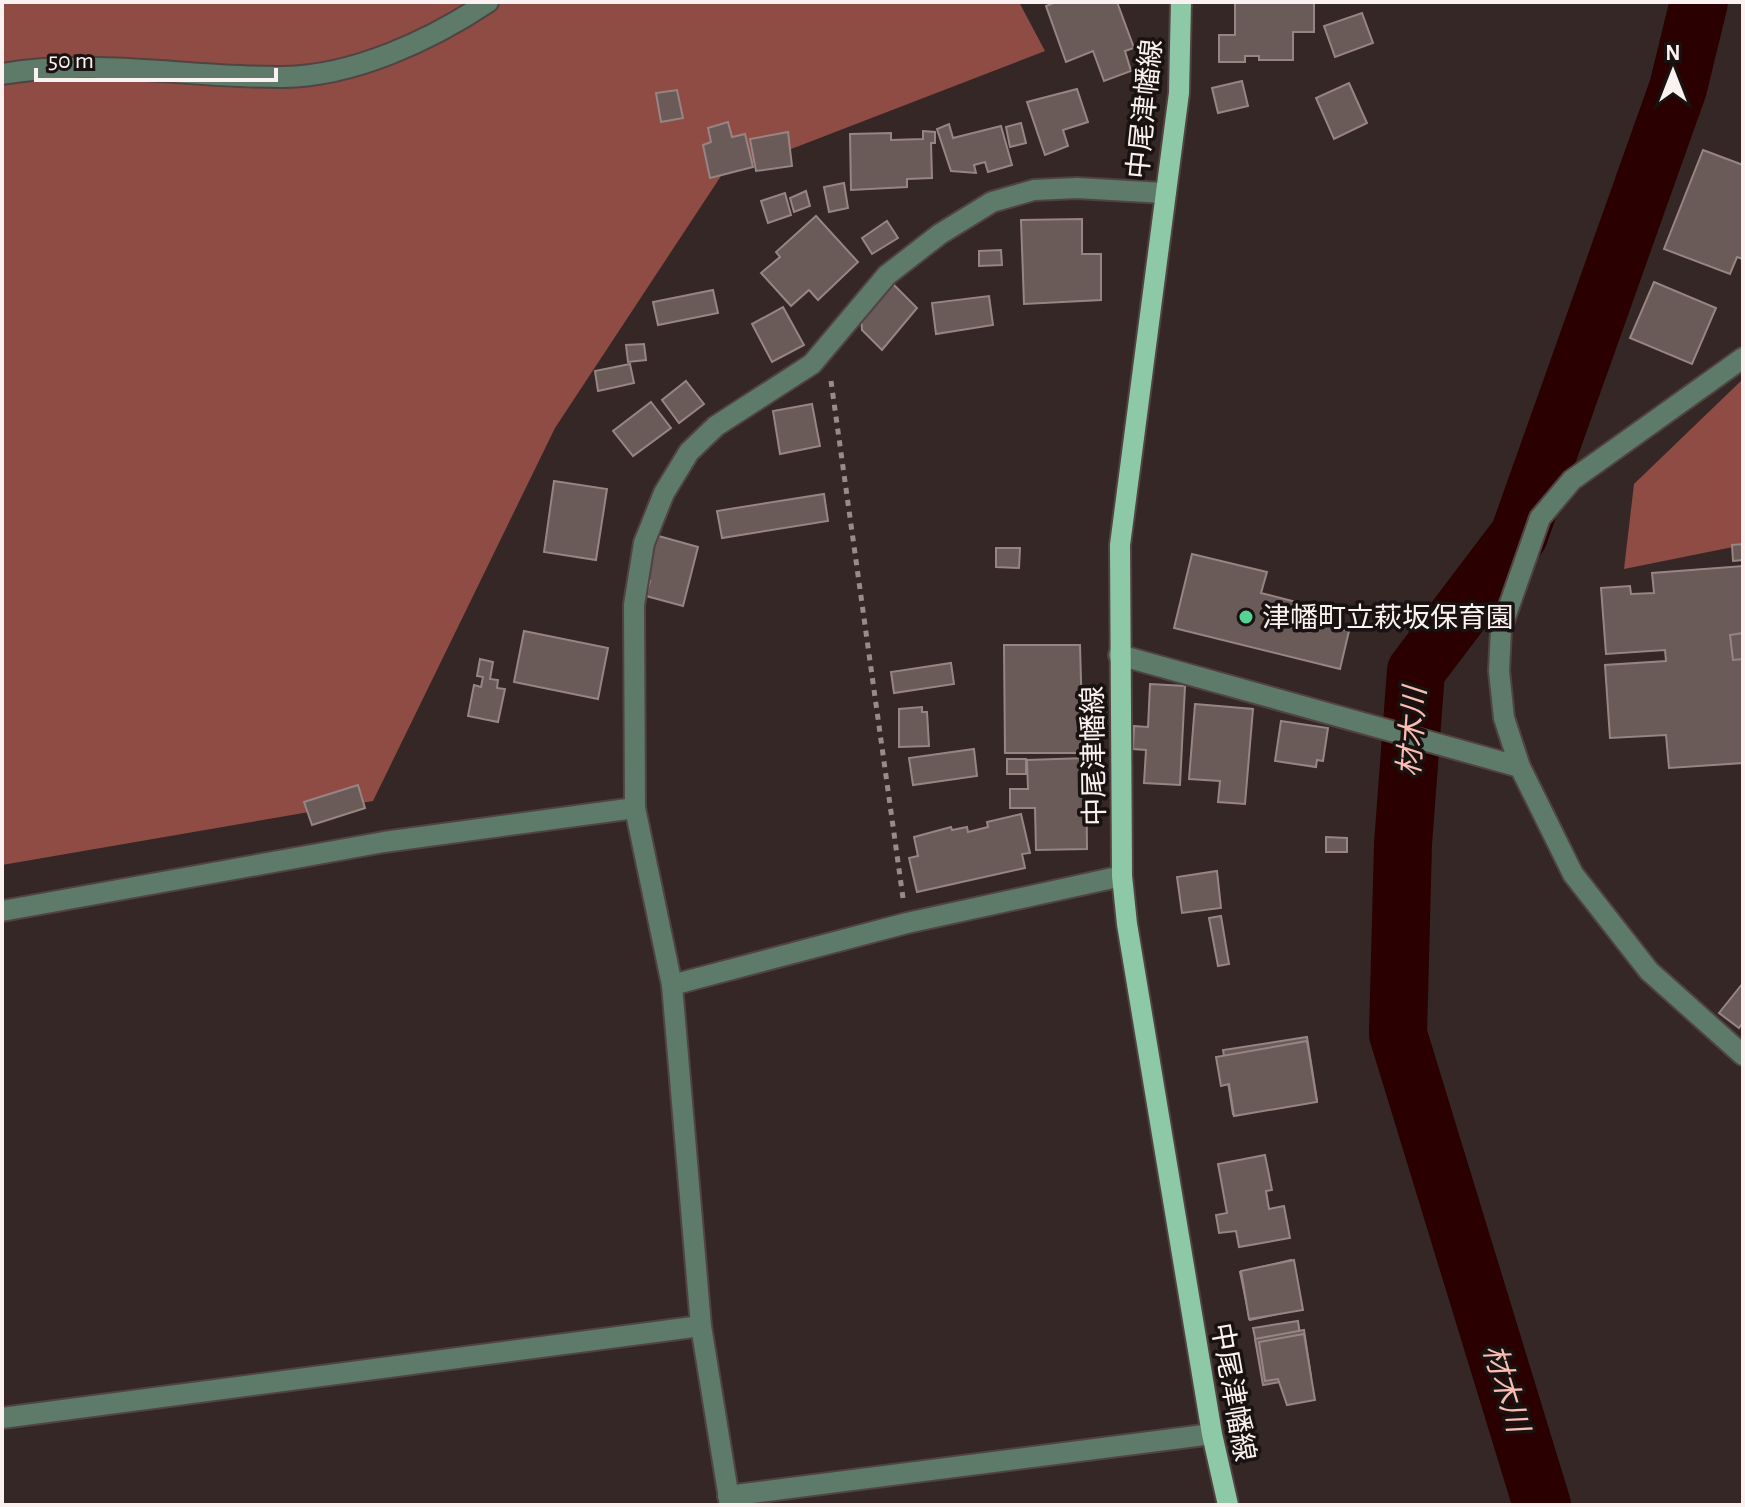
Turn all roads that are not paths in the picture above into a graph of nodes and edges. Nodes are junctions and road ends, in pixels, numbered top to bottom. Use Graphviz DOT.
graph roads {
  1 [pos="488,2"];
  2 [pos="1181,2"];
  3 [pos="2,74"];
  4 [pos="1164,193"];
  5 [pos="1743,358"];
  6 [pos="1119,655"];
  7 [pos="1520,767"];
  8 [pos="635,808"];
  9 [pos="1122,876"];
  10 [pos="2,911"];
  11 [pos="672,985"];
  12 [pos="1743,1055"];
  13 [pos="701,1326"];
  14 [pos="2,1418"];
  15 [pos="1212,1434"];
  16 [pos="729,1501"];
  17 [pos="1228,1505"];
  1 -- 3 [label="street"];
  2 -- 4 [label="main road, 中尾津幡線"];
  4 -- 6 [label="main road, 中尾津幡線"];
  4 -- 8 [label="street"];
  5 -- 7 [label="street"];
  6 -- 7 [label="street"];
  6 -- 9 [label="main road, 中尾津幡線"];
  7 -- 12 [label="street"];
  8 -- 10 [label="street"];
  8 -- 11 [label="street"];
  9 -- 11 [label="street"];
  9 -- 15 [label="main road, 中尾津幡線"];
  11 -- 13 [label="street"];
  13 -- 14 [label="street"];
  13 -- 16 [label="street"];
  15 -- 16 [label="street"];
  15 -- 17 [label="main road, 中尾津幡線"];
}
